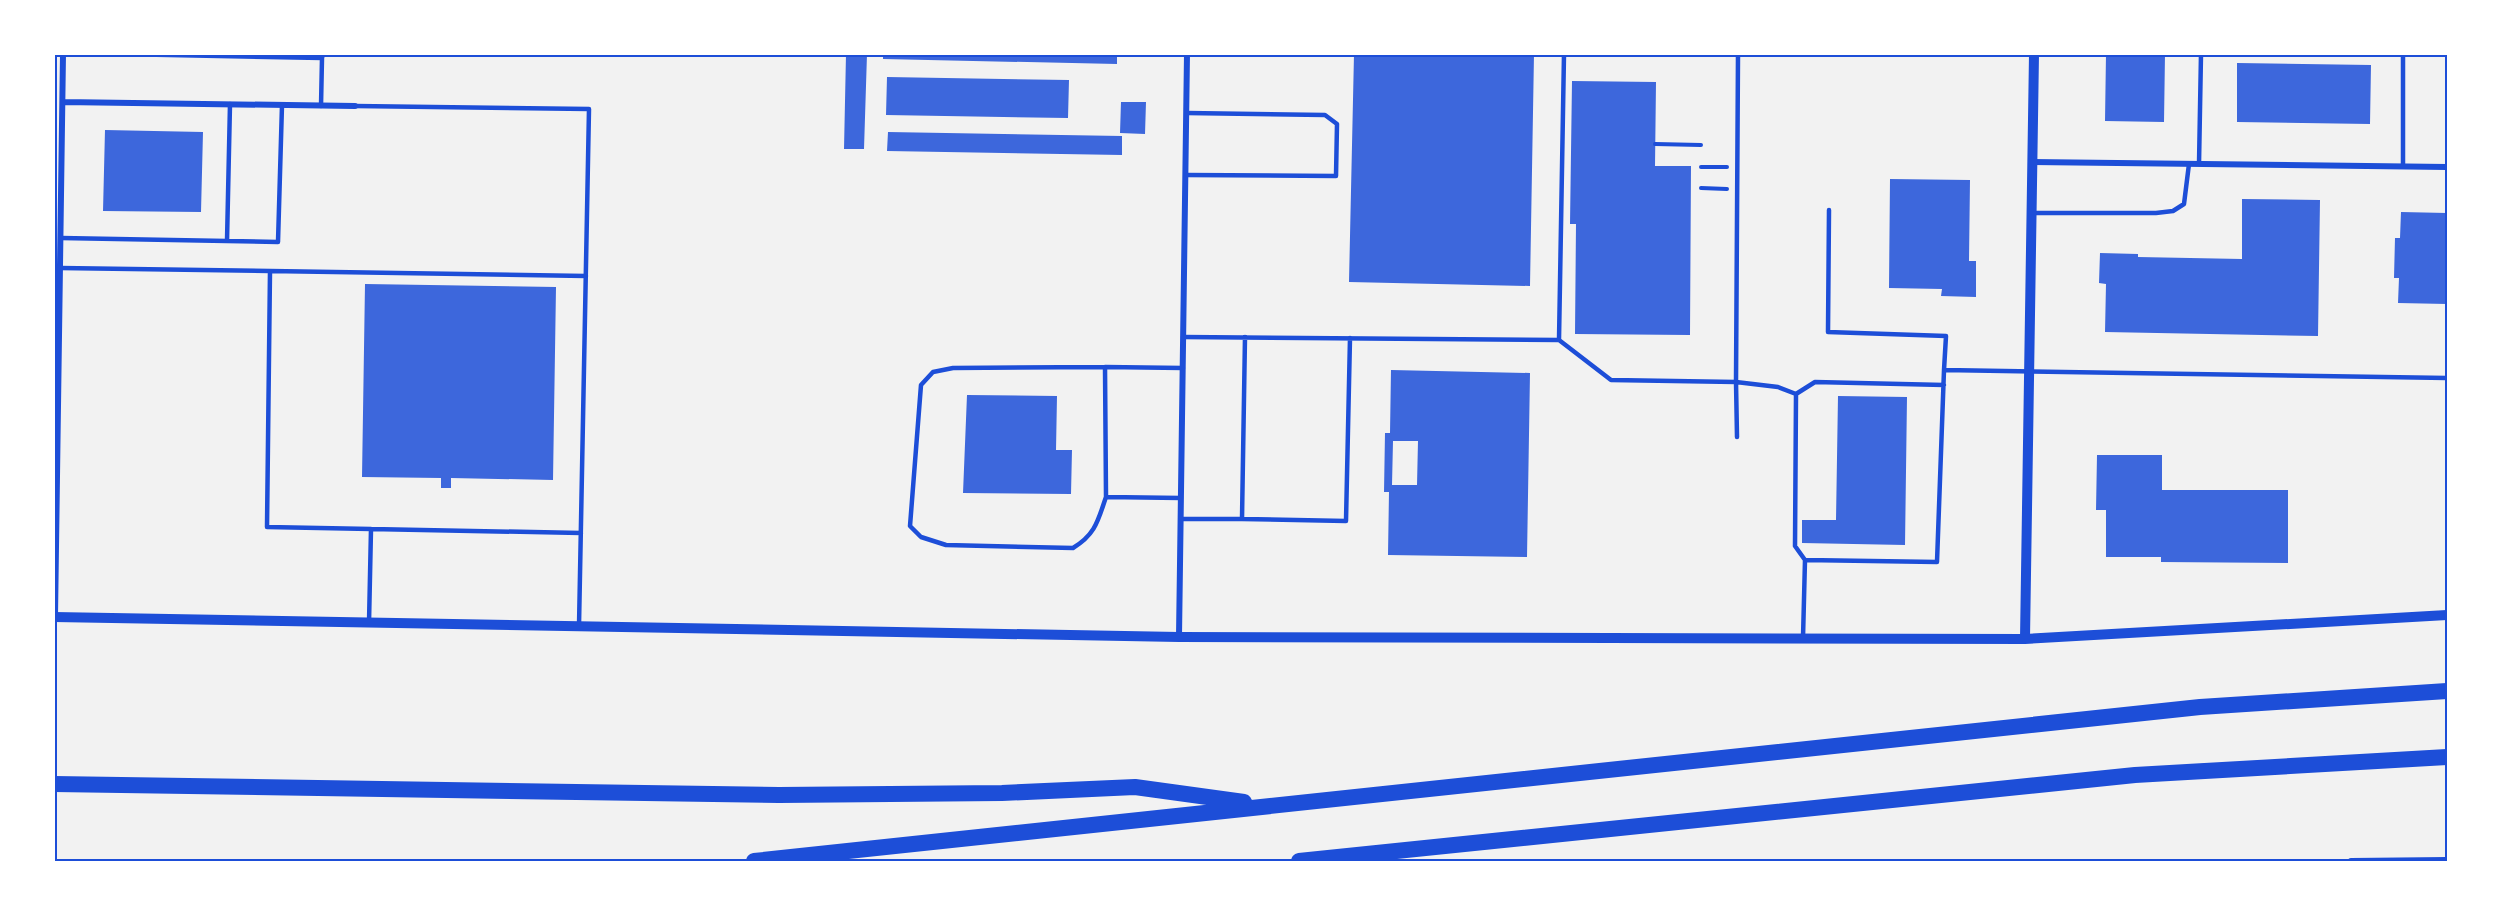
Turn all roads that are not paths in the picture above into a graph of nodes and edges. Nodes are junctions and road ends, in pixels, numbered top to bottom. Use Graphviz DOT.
graph roads {
  1 [pos="63,54"];
  2 [pos="118,54"];
  3 [pos="1187,54"];
  4 [pos="1564,54"];
  5 [pos="1737,54"];
  6 [pos="2034,54"];
  7 [pos="2201,54"];
  8 [pos="2403,54"];
  9 [pos="322,56"];
  10 [pos="63,102"];
  11 [pos="230,104"];
  12 [pos="282,105"];
  13 [pos="321,106"];
  14 [pos="355,106"];
  15 [pos="1187,113"];
  16 [pos="54,149"];
  17 [pos="62,149"];
  18 [pos="2032,162"];
  19 [pos="2189,164"];
  20 [pos="2199,164"];
  21 [pos="2403,166"];
  22 [pos="2447,167"];
  23 [pos="1186,175"];
  24 [pos="1829,210"];
  25 [pos="2031,213"];
  26 [pos="60,238"];
  27 [pos="227,241"];
  28 [pos="60,268"];
  29 [pos="270,271"];
  30 [pos="586,276"];
  31 [pos="1183,337"];
  32 [pos="1245,337"];
  33 [pos="1350,338"];
  34 [pos="1559,340"];
  35 [pos="1105,367"];
  36 [pos="1183,368"];
  37 [pos="1944,370"];
  38 [pos="2029,371"];
  39 [pos="2447,378"];
  40 [pos="1736,382"];
  41 [pos="1944,385"];
  42 [pos="1796,394"];
  43 [pos="56,432"];
  44 [pos="1737,437"];
  45 [pos="1106,497"];
  46 [pos="1181,498"];
  47 [pos="1180,519"];
  48 [pos="1242,519"];
  49 [pos="371,529"];
  50 [pos="581,533"];
  51 [pos="1805,560"];
  52 [pos="2447,615"];
  53 [pos="54,617"];
  54 [pos="369,623"];
  55 [pos="579,626"];
  56 [pos="1179,637"];
  57 [pos="1803,638"];
  58 [pos="2025,639"];
  59 [pos="2447,691"];
  60 [pos="2447,757"];
  61 [pos="54,784"];
  62 [pos="1269,805"];
  63 [pos="1604,828"];
  64 [pos="2447,860"];
  65 [pos="754,861"];
  66 [pos="1299,861"];
  67 [pos="1361,861"];
  68 [pos="2351,861"];
  1 -- 10 [label="street"];
  2 -- 9 [label="lane"];
  3 -- 15 [label="street"];
  4 -- 34 [label="lane"];
  5 -- 40 [label="lane"];
  6 -- 18 [label="street"];
  7 -- 20 [label="lane"];
  8 -- 21 [label="lane"];
  9 -- 13 [label="lane"];
  10 -- 11 [label="street"];
  10 -- 17 [label="street"];
  11 -- 12 [label="street"];
  11 -- 27 [label="lane"];
  12 -- 13 [label="street"];
  12 -- 27 [label="lane"];
  13 -- 14 [label="street"];
  14 -- 30 [label="lane"];
  15 -- 23 [label="street"];
  15 -- 23 [label="lane"];
  16 -- 17 [label="lane"];
  17 -- 26 [label="street"];
  18 -- 19 [label="street"];
  18 -- 25 [label="street"];
  19 -- 20 [label="street"];
  19 -- 25 [label="lane"];
  20 -- 21 [label="street"];
  21 -- 22 [label="street"];
  23 -- 31 [label="street"];
  24 -- 37 [label="lane"];
  25 -- 38 [label="street"];
  26 -- 27 [label="lane"];
  26 -- 28 [label="street"];
  28 -- 29 [label="lane"];
  28 -- 43 [label="street"];
  29 -- 30 [label="lane"];
  29 -- 49 [label="lane"];
  30 -- 50 [label="lane"];
  31 -- 32 [label="lane"];
  31 -- 36 [label="street"];
  32 -- 33 [label="lane"];
  32 -- 48 [label="lane"];
  33 -- 34 [label="lane"];
  33 -- 48 [label="lane"];
  34 -- 40 [label="lane"];
  35 -- 36 [label="lane"];
  35 -- 45 [label="lane"];
  35 -- 45 [label="lane"];
  36 -- 46 [label="street"];
  37 -- 38 [label="lane"];
  37 -- 41 [label="lane"];
  38 -- 39 [label="lane"];
  38 -- 58 [label="street"];
  40 -- 42 [label="lane"];
  40 -- 44 [label="lane"];
  41 -- 42 [label="lane"];
  41 -- 51 [label="lane"];
  42 -- 51 [label="lane"];
  43 -- 53 [label="street"];
  45 -- 46 [label="lane"];
  46 -- 47 [label="street"];
  47 -- 48 [label="lane"];
  47 -- 56 [label="street"];
  49 -- 50 [label="lane"];
  49 -- 54 [label="lane"];
  50 -- 55 [label="lane"];
  51 -- 57 [label="lane"];
  52 -- 58 [label="street"];
  53 -- 54 [label="street"];
  54 -- 55 [label="street"];
  55 -- 56 [label="street"];
  56 -- 57 [label="street"];
  57 -- 58 [label="street"];
  59 -- 62 [label="highway"];
  60 -- 63 [label="highway"];
  61 -- 62 [label="highway"];
  62 -- 65 [label="highway"];
  63 -- 66 [label="highway"];
  63 -- 67 [label="highway"];
  64 -- 68 [label="street"];
}
